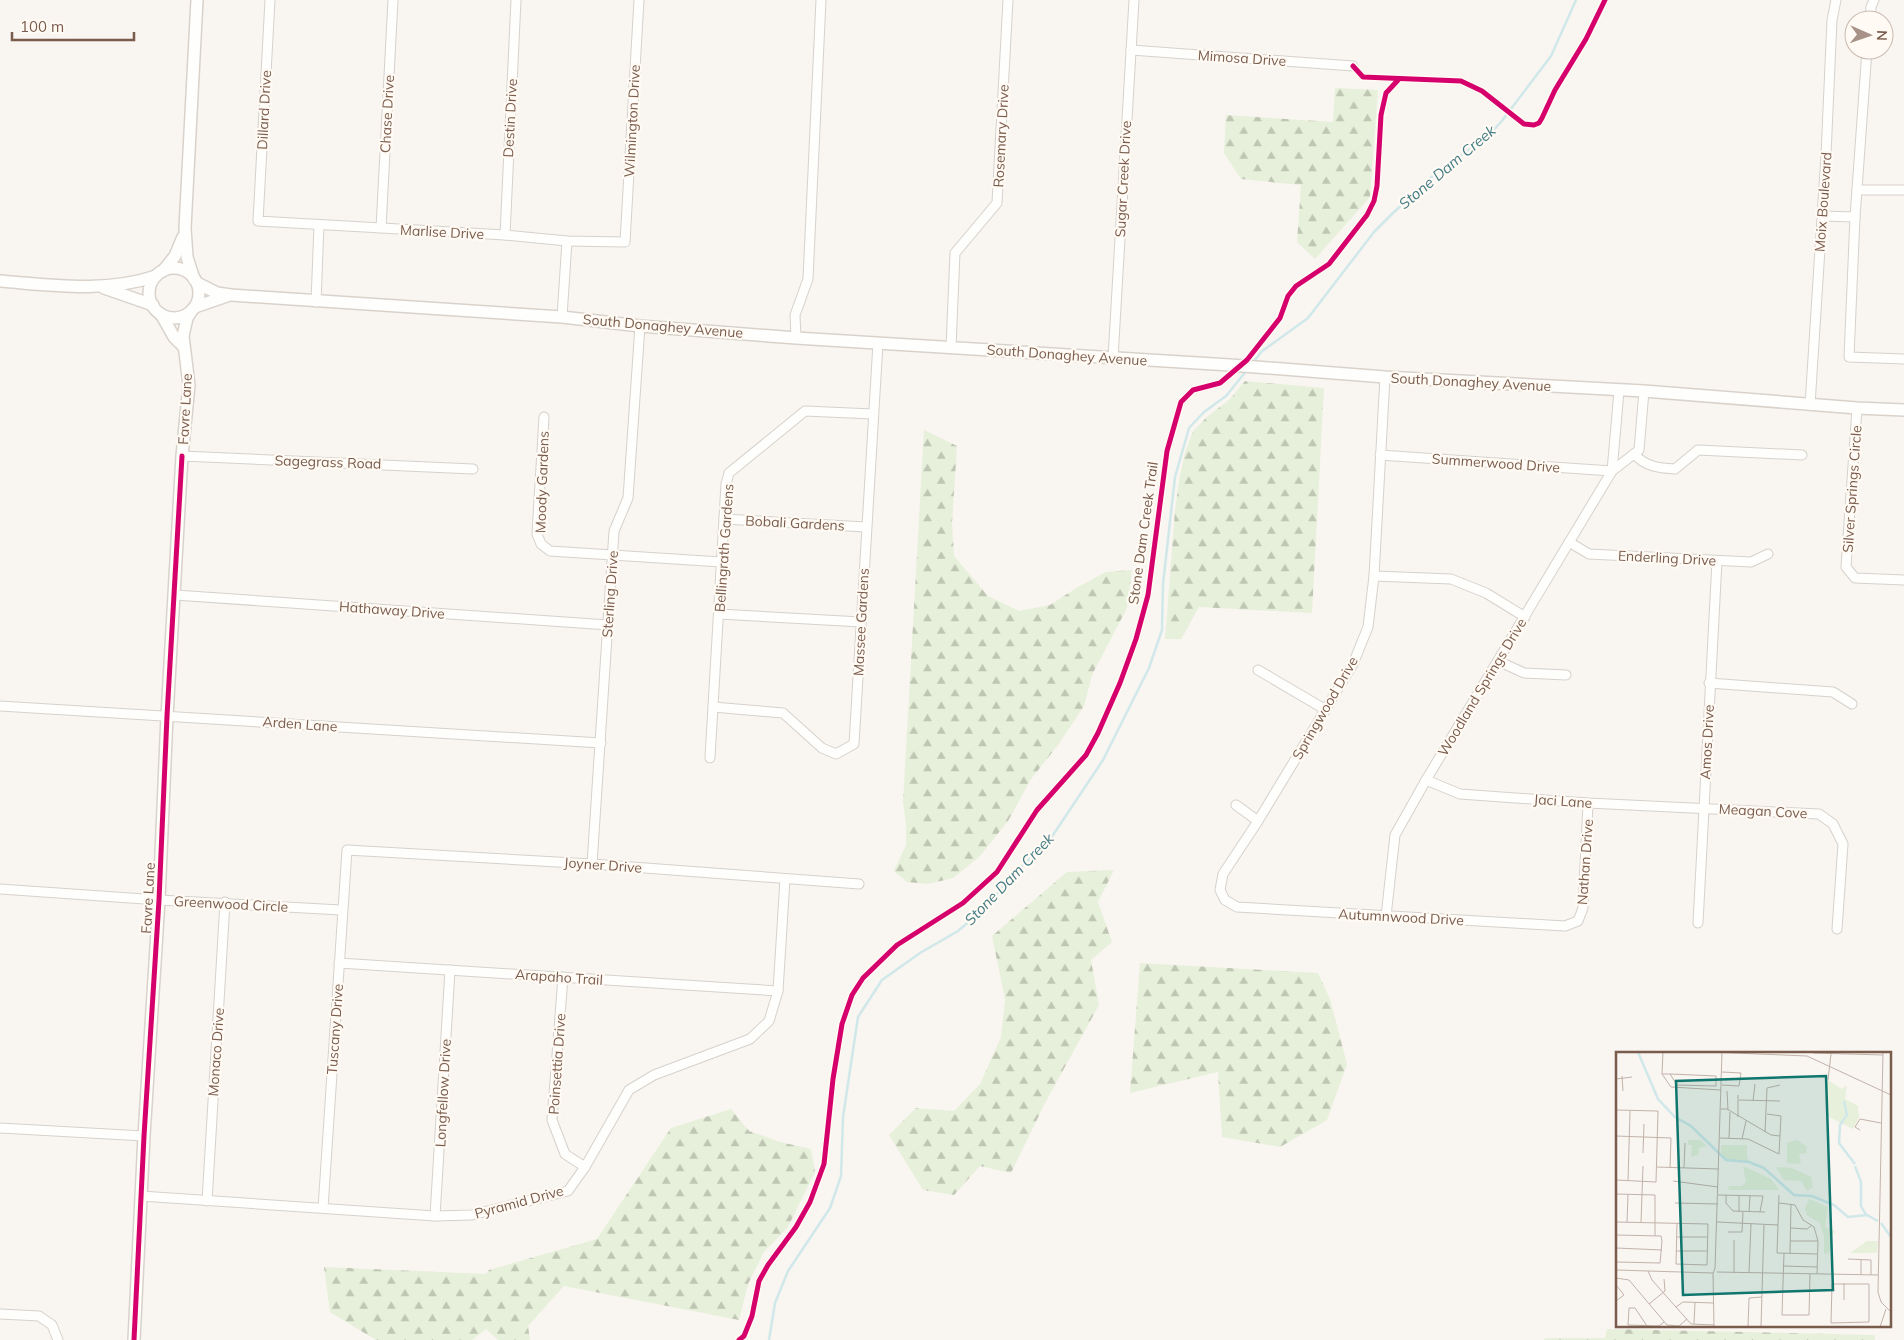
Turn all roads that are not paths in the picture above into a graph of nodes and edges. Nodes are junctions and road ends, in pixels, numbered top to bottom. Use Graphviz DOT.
graph roads {
  1 [pos="197,0"];
  2 [pos="270,0"];
  3 [pos="393,0"];
  4 [pos="516,0"];
  5 [pos="638,0"];
  6 [pos="821,0"];
  7 [pos="1008,0"];
  8 [pos="1134,0"];
  9 [pos="1836,0"];
  10 [pos="1132,50"];
  11 [pos="1866,60"];
  12 [pos="1353,66"];
  13 [pos="1857,190"];
  14 [pos="1904,190"];
  15 [pos="1822,216"];
  16 [pos="1855,217"];
  17 [pos="258,221"];
  18 [pos="319,225"];
  19 [pos="185,228"];
  20 [pos="381,228"];
  21 [pos="505,235"];
  22 [pos="567,241"];
  23 [pos="625,242"];
  24 [pos="160,274"];
  25 [pos="0,281"];
  26 [pos="195,281"];
  27 [pos="100,286"];
  28 [pos="231,295"];
  29 [pos="316,302"];
  30 [pos="194,309"];
  31 [pos="157,310"];
  32 [pos="562,317"];
  33 [pos="640,326"];
  34 [pos="796,338"];
  35 [pos="878,343"];
  36 [pos="183,346"];
  37 [pos="951,347"];
  38 [pos="1114,358"];
  39 [pos="1904,359"];
  40 [pos="1385,377"];
  41 [pos="1619,391"];
  42 [pos="1644,391"];
  43 [pos="1810,405"];
  44 [pos="1857,408"];
  45 [pos="1904,410"];
  46 [pos="873,414"];
  47 [pos="544,417"];
  48 [pos="1634,454"];
  49 [pos="1380,455"];
  50 [pos="1802,455"];
  51 [pos="182,456"];
  52 [pos="473,469"];
  53 [pos="1612,471"];
  54 [pos="724,520"];
  55 [pos="866,527"];
  56 [pos="1569,542"];
  57 [pos="1768,554"];
  58 [pos="613,556"];
  59 [pos="1717,560"];
  60 [pos="721,562"];
  61 [pos="1374,576"];
  62 [pos="1904,580"];
  63 [pos="175,595"];
  64 [pos="719,614"];
  65 [pos="1525,616"];
  66 [pos="861,622"];
  67 [pos="608,625"];
  68 [pos="1498,661"];
  69 [pos="1258,670"];
  70 [pos="1566,676"];
  71 [pos="1709,683"];
  72 [pos="1852,704"];
  73 [pos="0,706"];
  74 [pos="713,707"];
  75 [pos="1326,710"];
  76 [pos="167,716"];
  77 [pos="601,743"];
  78 [pos="710,758"];
  79 [pos="1426,780"];
  80 [pos="1588,803"];
  81 [pos="1236,805"];
  82 [pos="1704,808"];
  83 [pos="1258,821"];
  84 [pos="347,850"];
  85 [pos="592,864"];
  86 [pos="785,879"];
  87 [pos="859,884"];
  88 [pos="0,889"];
  89 [pos="159,900"];
  90 [pos="1225,900"];
  91 [pos="225,902"];
  92 [pos="341,910"];
  93 [pos="1386,916"];
  94 [pos="1578,921"];
  95 [pos="1698,923"];
  96 [pos="1837,929"];
  97 [pos="339,963"];
  98 [pos="450,970"];
  99 [pos="563,977"];
  100 [pos="778,991"];
  101 [pos="0,1128"];
  102 [pos="144,1136"];
  103 [pos="585,1167"];
  104 [pos="141,1196"];
  105 [pos="206,1201"];
  106 [pos="323,1208"];
  107 [pos="435,1216"];
  108 [pos="0,1314"];
  109 [pos="58,1340"];
  110 [pos="134,1340"];
  1 -- 19 [label="street"];
  2 -- 17 [label="street, Dillard Drive"];
  3 -- 20 [label="street, Chase Drive"];
  4 -- 21 [label="street, Destin Drive"];
  5 -- 23 [label="street, Wilmington Drive"];
  6 -- 34 [label="street"];
  7 -- 37 [label="street, Rosemary Drive"];
  8 -- 10 [label="street, Sugar Creek Drive"];
  9 -- 15 [label="street, Moix Boulevard"];
  10 -- 12 [label="street, Mimosa Drive"];
  10 -- 38 [label="street, Sugar Creek Drive"];
  11 -- 13 [label="street"];
  13 -- 14 [label="street"];
  13 -- 16 [label="street"];
  15 -- 16 [label="street"];
  15 -- 43 [label="street, Moix Boulevard"];
  16 -- 39 [label="street"];
  17 -- 18 [label="street, Marlise Drive"];
  18 -- 20 [label="street, Marlise Drive"];
  18 -- 29 [label="street"];
  19 -- 24 [label="street"];
  19 -- 26 [label="street"];
  20 -- 21 [label="street, Marlise Drive"];
  21 -- 22 [label="street, Marlise Drive"];
  22 -- 23 [label="street, Marlise Drive"];
  22 -- 32 [label="street"];
  24 -- 26 [label="street"];
  24 -- 27 [label="street"];
  24 -- 31 [label="street"];
  25 -- 27 [label="street"];
  26 -- 28 [label="street, South Donaghey Avenue"];
  26 -- 30 [label="street"];
  27 -- 31 [label="street"];
  28 -- 29 [label="street, South Donaghey Avenue"];
  28 -- 30 [label="street, South Donaghey Avenue"];
  29 -- 32 [label="street, South Donaghey Avenue"];
  30 -- 31 [label="street"];
  30 -- 36 [label="street, Favre Lane"];
  31 -- 36 [label="street, Favre Lane"];
  32 -- 33 [label="street, South Donaghey Avenue"];
  33 -- 34 [label="street, South Donaghey Avenue"];
  33 -- 58 [label="street, Sterling Drive"];
  34 -- 35 [label="street, South Donaghey Avenue"];
  35 -- 37 [label="street, South Donaghey Avenue"];
  35 -- 46 [label="street, Massee Gardens"];
  36 -- 51 [label="street, Favre Lane"];
  37 -- 38 [label="street, South Donaghey Avenue"];
  38 -- 40 [label="street, South Donaghey Avenue"];
  40 -- 41 [label="street, South Donaghey Avenue"];
  40 -- 49 [label="street, Springwood Drive"];
  41 -- 42 [label="street, South Donaghey Avenue"];
  41 -- 53 [label="street, Woodland Springs Drive"];
  42 -- 43 [label="street, South Donaghey Avenue"];
  42 -- 48 [label="street"];
  43 -- 44 [label="street, South Donaghey Avenue"];
  44 -- 45 [label="street, South Donaghey Avenue"];
  44 -- 62 [label="street, Silver Springs Circle"];
  46 -- 54 [label="street, Bellingrath Gardens"];
  46 -- 55 [label="street, Massee Gardens"];
  47 -- 58 [label="street, Moody Gardens"];
  48 -- 50 [label="street"];
  48 -- 53 [label="street, Woodland Springs Drive"];
  49 -- 53 [label="street, Summerwood Drive"];
  49 -- 61 [label="street, Springwood Drive"];
  51 -- 52 [label="street, Sagegrass Road"];
  51 -- 63 [label="street, Favre Lane"];
  53 -- 56 [label="street, Woodland Springs Drive"];
  54 -- 55 [label="street, Bobali Gardens"];
  54 -- 60 [label="street, Bellingrath Gardens"];
  55 -- 66 [label="street, Massee Gardens"];
  56 -- 59 [label="street, Enderling Drive"];
  56 -- 65 [label="street, Woodland Springs Drive"];
  57 -- 59 [label="street, Enderling Drive"];
  58 -- 60 [label="street, Moody Gardens"];
  58 -- 67 [label="street, Sterling Drive"];
  59 -- 71 [label="street, Amos Drive"];
  60 -- 64 [label="street, Bellingrath Gardens"];
  61 -- 65 [label="street"];
  61 -- 75 [label="street, Springwood Drive"];
  63 -- 67 [label="street, Hathaway Drive"];
  63 -- 76 [label="street, Favre Lane"];
  64 -- 66 [label="street"];
  64 -- 74 [label="street, Bellingrath Gardens"];
  65 -- 68 [label="street, Woodland Springs Drive"];
  66 -- 74 [label="street, Massee Gardens"];
  67 -- 77 [label="street, Sterling Drive"];
  68 -- 70 [label="street"];
  68 -- 79 [label="street, Woodland Springs Drive"];
  69 -- 75 [label="street"];
  71 -- 72 [label="street"];
  71 -- 82 [label="street, Amos Drive"];
  73 -- 76 [label="street, Arden Lane"];
  74 -- 78 [label="street, Bellingrath Gardens"];
  75 -- 83 [label="street, Springwood Drive"];
  76 -- 77 [label="street, Arden Lane"];
  76 -- 89 [label="street, Favre Lane"];
  77 -- 85 [label="street, Sterling Drive"];
  79 -- 80 [label="street, Jaci Lane"];
  79 -- 93 [label="street, Woodland Springs Drive"];
  80 -- 82 [label="street, Jaci Lane"];
  80 -- 94 [label="street, Nathan Drive"];
  81 -- 83 [label="street"];
  82 -- 95 [label="street, Amos Drive"];
  82 -- 96 [label="street, Meagan Cove"];
  83 -- 90 [label="street, Springwood Drive"];
  84 -- 85 [label="street, Joyner Drive"];
  84 -- 92 [label="street, Tuscany Drive"];
  85 -- 86 [label="street, Joyner Drive"];
  86 -- 87 [label="street, Joyner Drive"];
  86 -- 100 [label="street, Pyramid Drive"];
  88 -- 89 [label="street, Greenwood Circle"];
  89 -- 91 [label="street, Greenwood Circle"];
  89 -- 102 [label="street, Favre Lane"];
  90 -- 93 [label="street, Autumnwood Drive"];
  91 -- 92 [label="street, Greenwood Circle"];
  91 -- 105 [label="street, Monaco Drive"];
  92 -- 97 [label="street, Tuscany Drive"];
  93 -- 94 [label="street, Autumnwood Drive"];
  97 -- 98 [label="street, Arapaho Trail"];
  97 -- 106 [label="street, Tuscany Drive"];
  98 -- 99 [label="street, Arapaho Trail"];
  98 -- 107 [label="street, Longfellow Drive"];
  99 -- 100 [label="street, Arapaho Trail"];
  99 -- 103 [label="street, Poinsettia Drive"];
  100 -- 103 [label="street, Pyramid Drive"];
  101 -- 102 [label="street"];
  102 -- 104 [label="street, Favre Lane"];
  103 -- 107 [label="street, Pyramid Drive"];
  104 -- 105 [label="street, Pyramid Drive"];
  104 -- 110 [label="street, Favre Lane"];
  105 -- 106 [label="street, Pyramid Drive"];
  106 -- 107 [label="street, Pyramid Drive"];
  108 -- 109 [label="street"];
}
